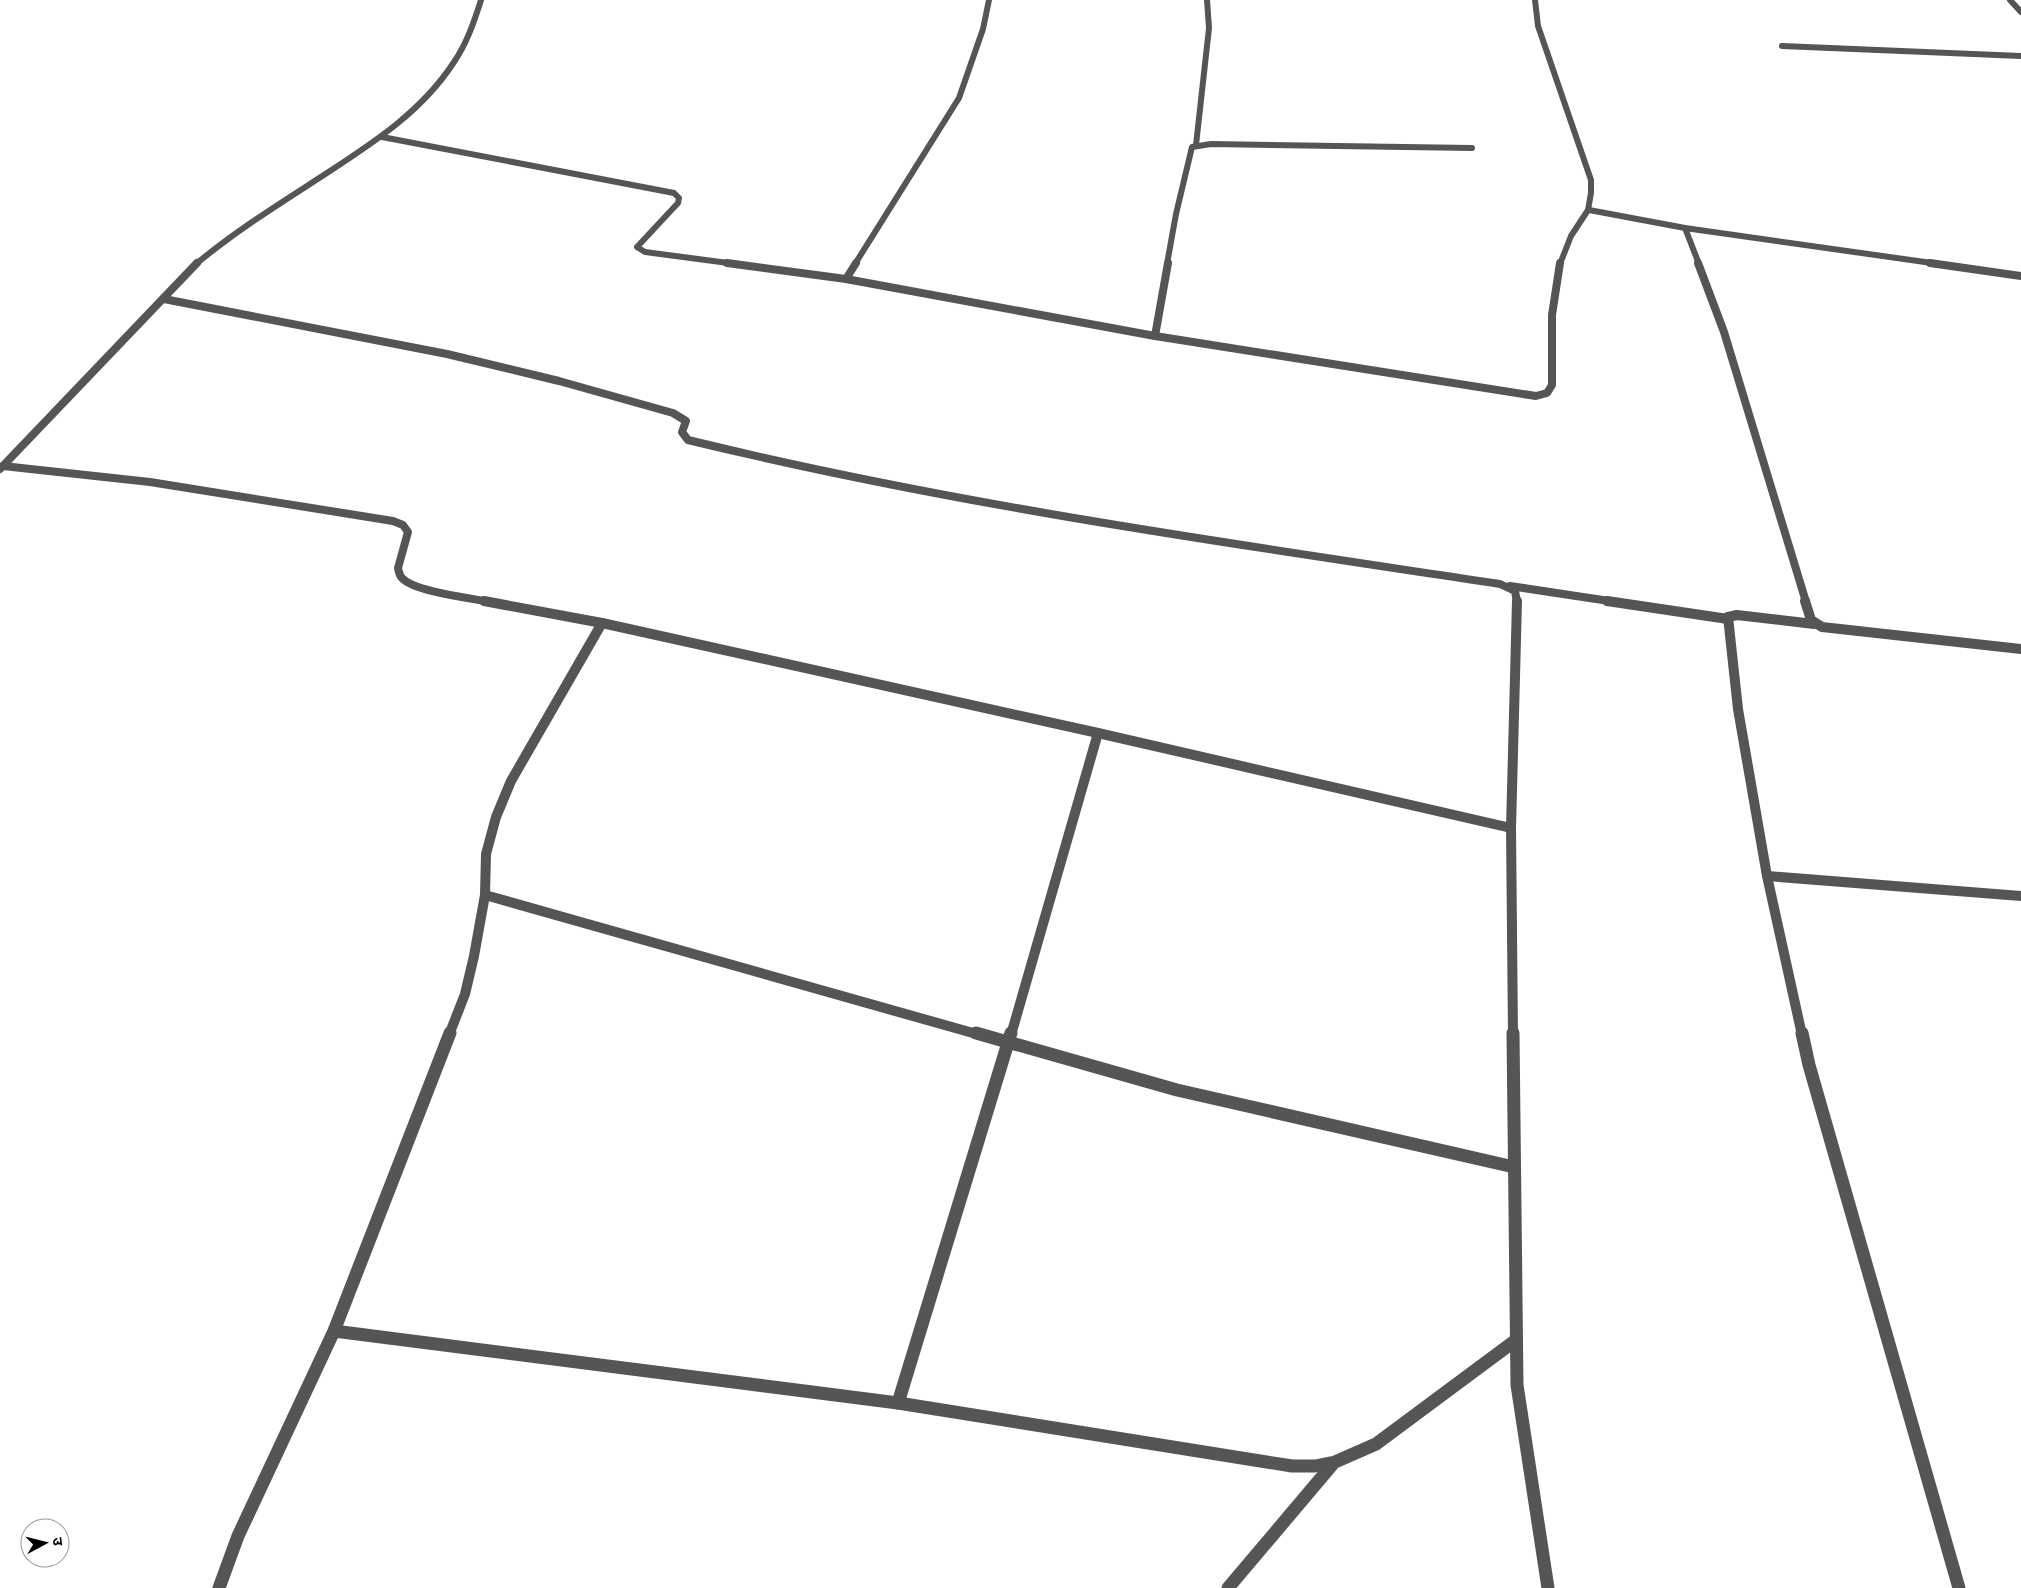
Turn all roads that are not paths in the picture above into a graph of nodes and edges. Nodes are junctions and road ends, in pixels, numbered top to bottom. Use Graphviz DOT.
graph roads {
  1 [pos="481,0"];
  2 [pos="989,0"];
  3 [pos="1207,0"];
  4 [pos="1535,0"];
  5 [pos="2010,0"];
  6 [pos="2021,12"];
  7 [pos="1782,46"];
  8 [pos="2021,56"];
  9 [pos="382,137"];
  10 [pos="1196,145"];
  11 [pos="1472,148"];
  12 [pos="1589,210"];
  13 [pos="1685,228"];
  14 [pos="2021,276"];
  15 [pos="846,279"];
  16 [pos="164,299"];
  17 [pos="1155,336"];
  18 [pos="2,468"];
  19 [pos="1509,586"];
  20 [pos="1728,619"];
  21 [pos="602,623"];
  22 [pos="1814,624"];
  23 [pos="2021,649"];
  24 [pos="1098,733"];
  25 [pos="1511,828"];
  26 [pos="1766,876"];
  27 [pos="485,895"];
  28 [pos="2021,896"];
  29 [pos="1008,1044"];
  30 [pos="1514,1167"];
  31 [pos="334,1331"];
  32 [pos="1516,1340"];
  33 [pos="898,1404"];
  34 [pos="1332,1465"];
  35 [pos="220,1588"];
  36 [pos="1228,1588"];
  37 [pos="1548,1588"];
  38 [pos="1959,1588"];
  1 -- 9 [label="street"];
  2 -- 15 [label="street"];
  3 -- 10 [label="street"];
  4 -- 12 [label="street"];
  5 -- 6 [label="street"];
  7 -- 8 [label="street"];
  9 -- 15 [label="street"];
  9 -- 16 [label="street"];
  10 -- 11 [label="street"];
  10 -- 17 [label="street"];
  12 -- 13 [label="street"];
  12 -- 17 [label="street"];
  13 -- 14 [label="street"];
  13 -- 22 [label="street"];
  15 -- 17 [label="street"];
  16 -- 18 [label="street"];
  16 -- 19 [label="street"];
  18 -- 21 [label="street"];
  19 -- 20 [label="street"];
  19 -- 25 [label="street"];
  20 -- 22 [label="street"];
  20 -- 26 [label="street"];
  21 -- 24 [label="street"];
  21 -- 27 [label="street"];
  22 -- 23 [label="street"];
  24 -- 25 [label="street"];
  24 -- 29 [label="street"];
  25 -- 30 [label="street"];
  26 -- 28 [label="street"];
  26 -- 38 [label="street"];
  27 -- 29 [label="street"];
  27 -- 31 [label="street"];
  29 -- 30 [label="street"];
  29 -- 33 [label="street"];
  30 -- 32 [label="street"];
  31 -- 33 [label="street"];
  31 -- 35 [label="street"];
  32 -- 34 [label="street"];
  32 -- 37 [label="street"];
  33 -- 34 [label="street"];
  34 -- 36 [label="street"];
}
